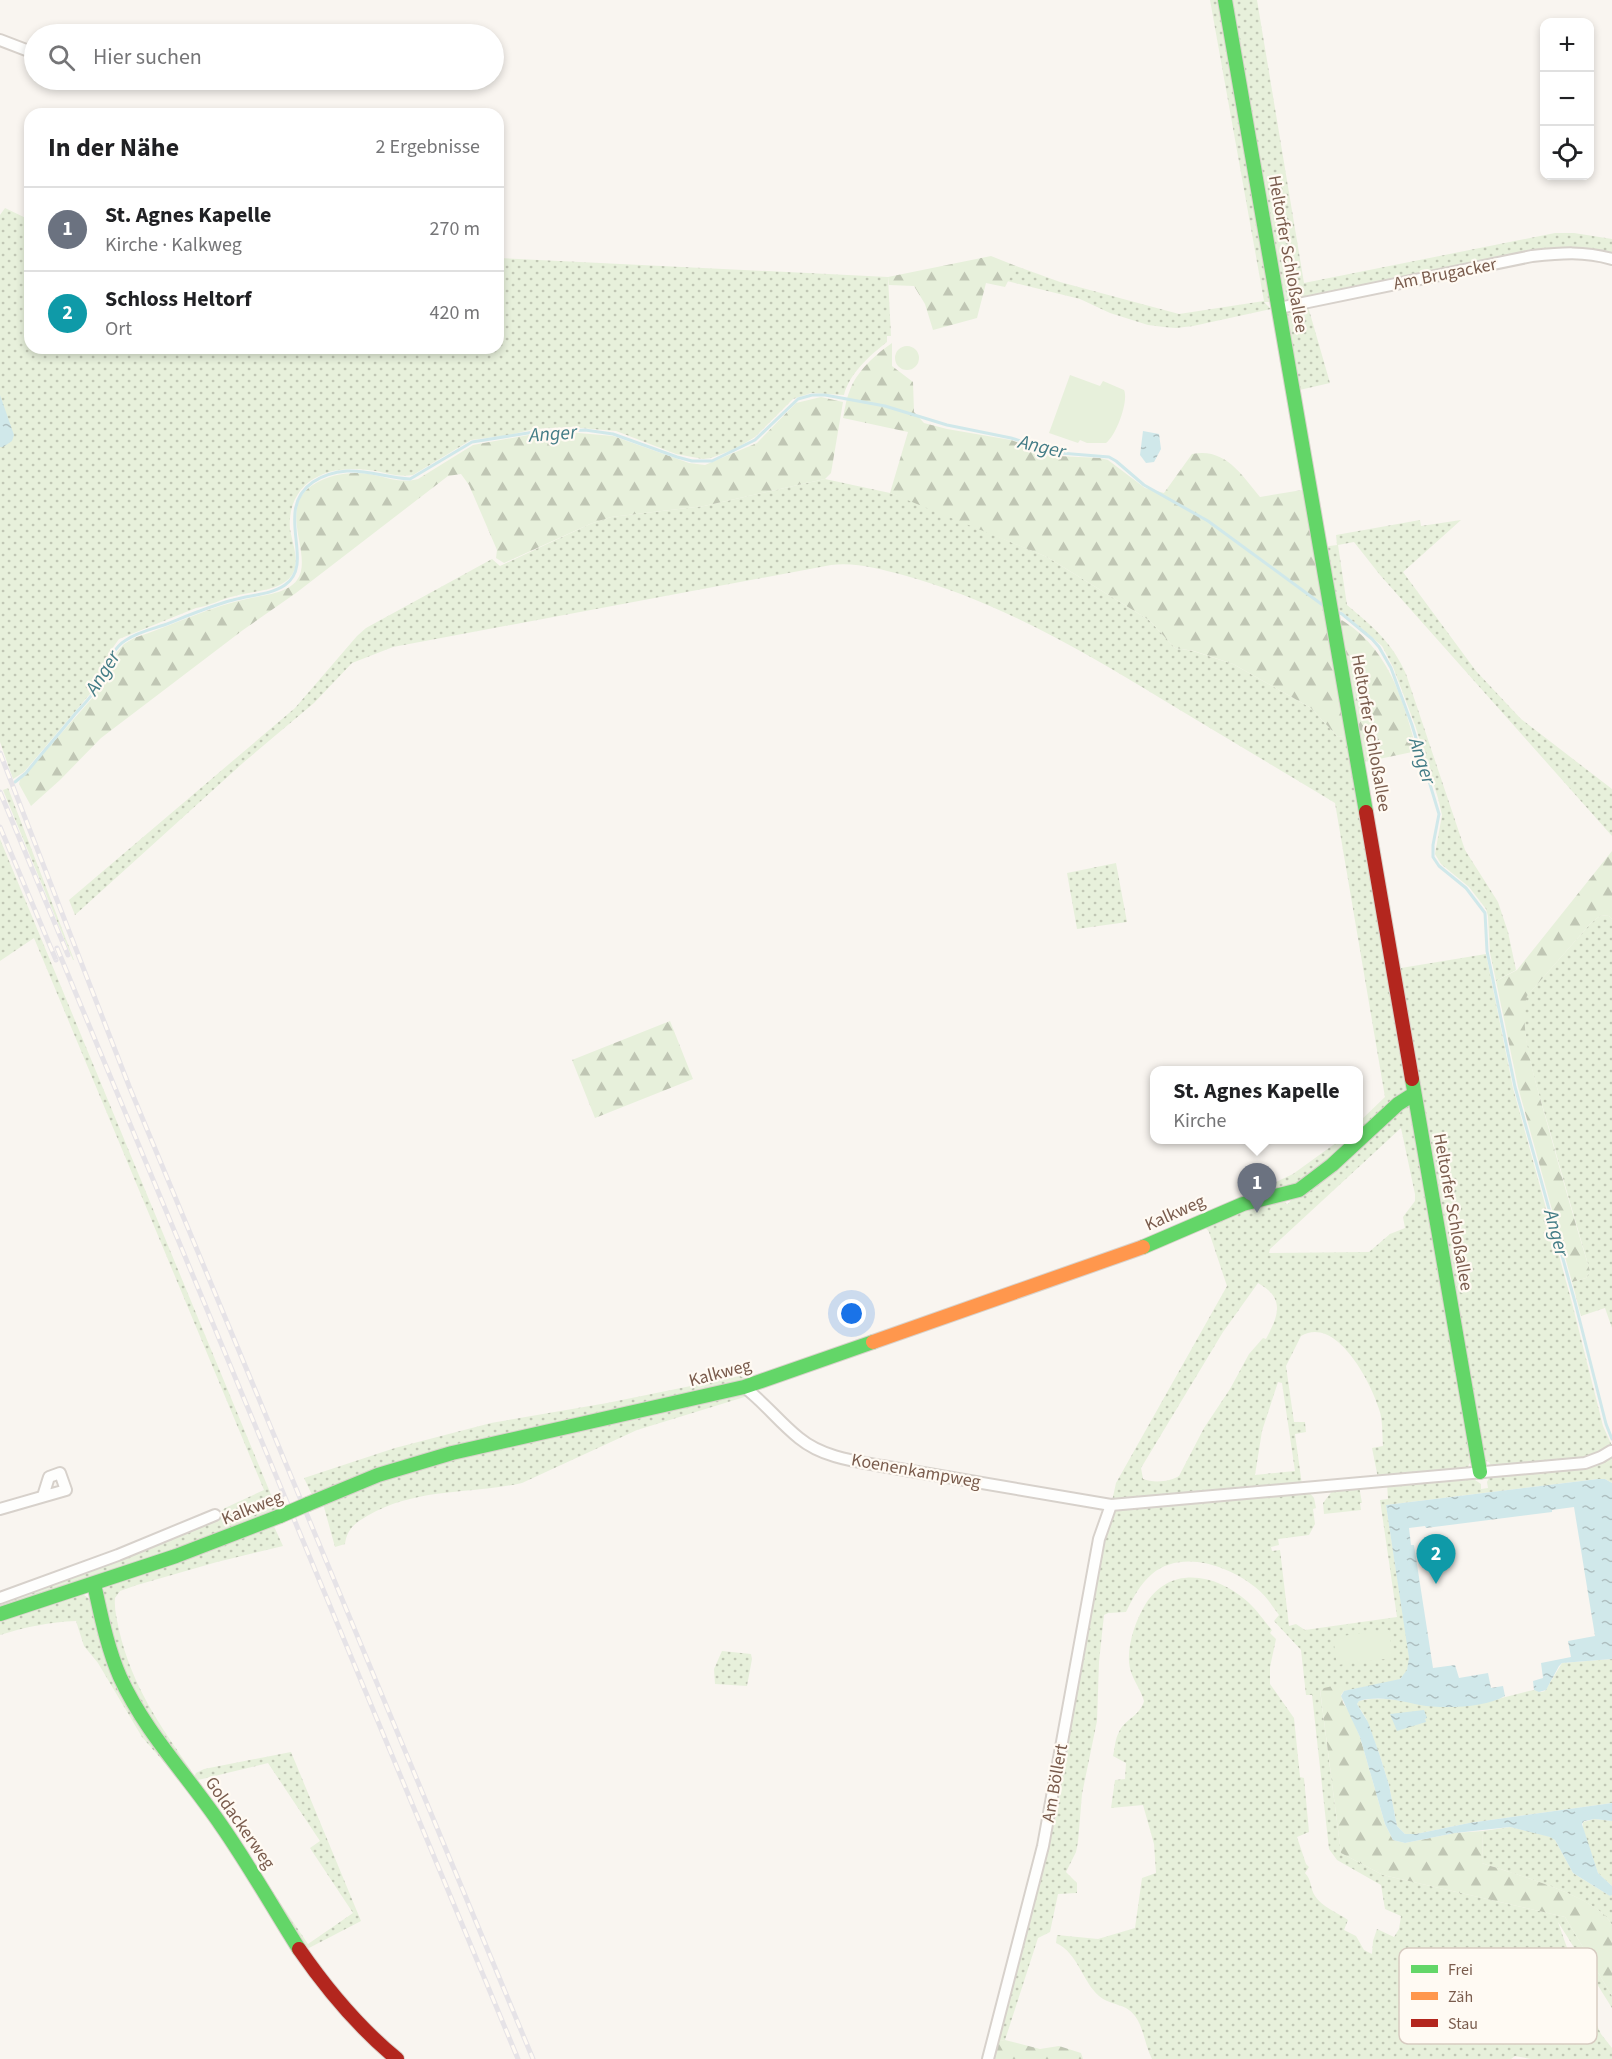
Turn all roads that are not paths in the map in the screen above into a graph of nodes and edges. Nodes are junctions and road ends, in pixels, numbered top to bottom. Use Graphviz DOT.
graph roads {
  1 [pos="1225,0"];
  2 [pos="0,40"];
  3 [pos="24,49"];
  4 [pos="1612,259"];
  5 [pos="1278,308"];
  6 [pos="1415,1096"];
  7 [pos="1363,1136"];
  8 [pos="1355,1144"];
  9 [pos="744,1387"];
  10 [pos="1611,1451"];
  11 [pos="1480,1472"];
  12 [pos="42,1496"];
  13 [pos="1111,1505"];
  14 [pos="0,1509"];
  15 [pos="215,1515"];
  16 [pos="94,1584"];
  17 [pos="0,1598"];
  18 [pos="0,1614"];
  19 [pos="397,2059"];
  20 [pos="988,2059"];
  1 -- 5 [label="street, Heltorfer Schloßallee"];
  2 -- 3 [label="street"];
  4 -- 5 [label="street, Am Brugacker"];
  5 -- 6 [label="street, Heltorfer Schloßallee"];
  6 -- 7 [label="street, Kalkweg"];
  6 -- 11 [label="street, Heltorfer Schloßallee"];
  8 -- 9 [label="street, Kalkweg"];
  9 -- 13 [label="street, Koenenkampweg"];
  9 -- 16 [label="street, Kalkweg, bridge"];
  10 -- 11 [label="street"];
  11 -- 13 [label="street"];
  12 -- 14 [label="street"];
  13 -- 20 [label="street, Am Böllert"];
  15 -- 17 [label="street, Kalkweg"];
  16 -- 18 [label="street, Kalkweg"];
  16 -- 19 [label="street, Goldackerweg"];
}
